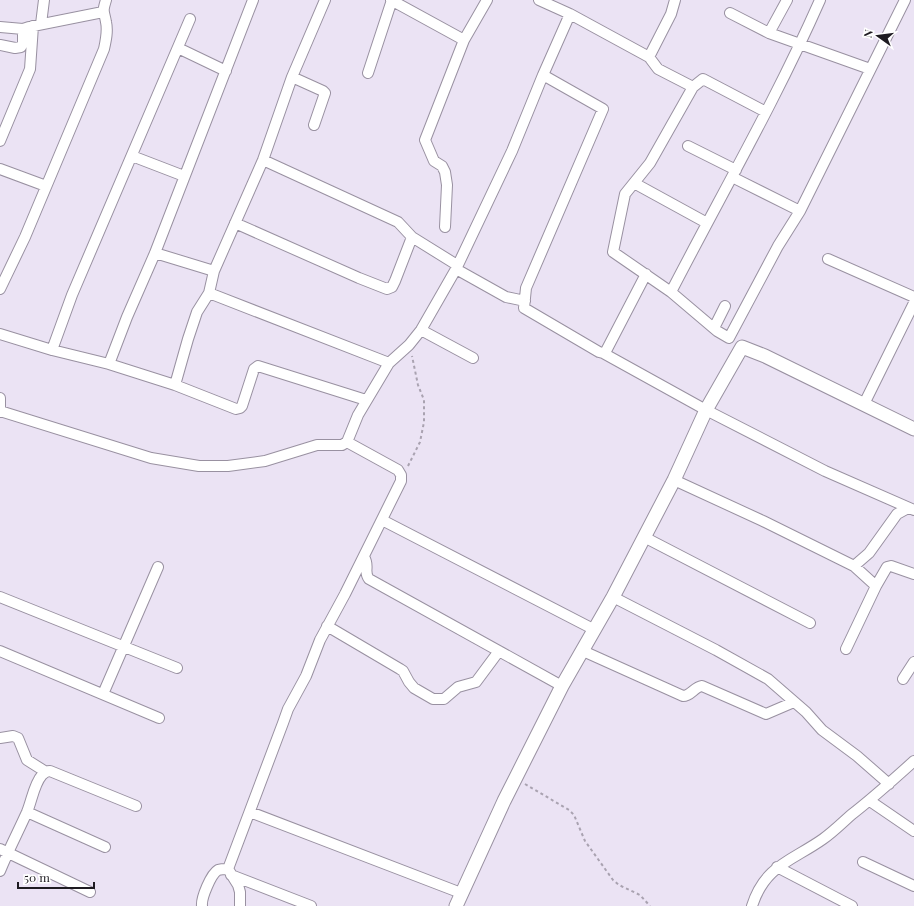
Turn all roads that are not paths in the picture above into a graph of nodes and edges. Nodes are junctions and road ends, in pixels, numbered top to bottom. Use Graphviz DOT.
graph roads {
  1 [pos="44,0"];
  2 [pos="106,0"];
  3 [pos="253,0"];
  4 [pos="325,0"];
  5 [pos="392,0"];
  6 [pos="487,0"];
  7 [pos="539,0"];
  8 [pos="676,0"];
  9 [pos="787,0"];
  10 [pos="820,0"];
  11 [pos="905,0"];
  12 [pos="103,12"];
  13 [pos="730,13"];
  14 [pos="570,14"];
  15 [pos="190,19"];
  16 [pos="32,26"];
  17 [pos="0,27"];
  18 [pos="769,33"];
  19 [pos="464,40"];
  20 [pos="801,44"];
  21 [pos="0,45"];
  22 [pos="178,48"];
  23 [pos="649,57"];
  24 [pos="870,69"];
  25 [pos="226,71"];
  26 [pos="368,73"];
  27 [pos="543,75"];
  28 [pos="292,77"];
  29 [pos="693,87"];
  30 [pos="766,112"];
  31 [pos="314,125"];
  32 [pos="0,141"];
  33 [pos="688,146"];
  34 [pos="132,156"];
  35 [pos="263,160"];
  36 [pos="0,168"];
  37 [pos="734,174"];
  38 [pos="184,176"];
  39 [pos="634,183"];
  40 [pos="46,186"];
  41 [pos="800,211"];
  42 [pos="707,222"];
  43 [pos="235,224"];
  44 [pos="445,227"];
  45 [pos="412,238"];
  46 [pos="155,253"];
  47 [pos="828,259"];
  48 [pos="456,267"];
  49 [pos="214,271"];
  50 [pos="646,274"];
  51 [pos="0,289"];
  52 [pos="671,292"];
  53 [pos="209,293"];
  54 [pos="914,297"];
  55 [pos="525,301"];
  56 [pos="914,303"];
  57 [pos="725,306"];
  58 [pos="714,328"];
  59 [pos="421,330"];
  60 [pos="0,334"];
  61 [pos="729,338"];
  62 [pos="742,347"];
  63 [pos="52,350"];
  64 [pos="603,353"];
  65 [pos="473,358"];
  66 [pos="389,363"];
  67 [pos="109,364"];
  68 [pos="175,386"];
  69 [pos="0,398"];
  70 [pos="366,400"];
  71 [pos="864,404"];
  72 [pos="706,410"];
  73 [pos="0,412"];
  74 [pos="914,429"];
  75 [pos="347,442"];
  76 [pos="674,480"];
  77 [pos="911,509"];
  78 [pos="382,520"];
  79 [pos="644,537"];
  80 [pos="364,557"];
  81 [pos="854,566"];
  82 [pos="158,567"];
  83 [pos="914,574"];
  84 [pos="876,586"];
  85 [pos="0,597"];
  86 [pos="613,597"];
  87 [pos="810,623"];
  88 [pos="327,626"];
  89 [pos="595,630"];
  90 [pos="124,647"];
  91 [pos="846,649"];
  92 [pos="0,651"];
  93 [pos="499,651"];
  94 [pos="583,651"];
  95 [pos="914,662"];
  96 [pos="177,668"];
  97 [pos="903,679"];
  98 [pos="562,686"];
  99 [pos="103,694"];
  100 [pos="794,702"];
  101 [pos="159,718"];
  102 [pos="0,738"];
  103 [pos="914,761"];
  104 [pos="46,772"];
  105 [pos="889,784"];
  106 [pos="870,801"];
  107 [pos="136,806"];
  108 [pos="27,812"];
  109 [pos="250,812"];
  110 [pos="914,831"];
  111 [pos="105,847"];
  112 [pos="3,851"];
  113 [pos="863,862"];
  114 [pos="777,867"];
  115 [pos="0,871"];
  116 [pos="230,872"];
  117 [pos="914,886"];
  118 [pos="90,892"];
  119 [pos="461,894"];
  120 [pos="202,906"];
  121 [pos="240,906"];
  122 [pos="311,906"];
  123 [pos="456,906"];
  124 [pos="752,906"];
  125 [pos="852,906"];
  1 -- 16 [label="street"];
  2 -- 12 [label="street"];
  3 -- 25 [label="street"];
  4 -- 28 [label="street"];
  5 -- 19 [label="street"];
  5 -- 26 [label="street"];
  6 -- 19 [label="street"];
  7 -- 14 [label="street"];
  8 -- 23 [label="street"];
  9 -- 18 [label="street"];
  10 -- 20 [label="street"];
  11 -- 24 [label="street"];
  12 -- 16 [label="street"];
  12 -- 40 [label="street"];
  13 -- 18 [label="street"];
  14 -- 23 [label="street"];
  14 -- 27 [label="street"];
  15 -- 22 [label="street"];
  16 -- 17 [label="street"];
  16 -- 21 [label="street"];
  16 -- 32 [label="street"];
  18 -- 20 [label="street"];
  19 -- 44 [label="street"];
  20 -- 24 [label="street"];
  20 -- 30 [label="street"];
  22 -- 25 [label="street"];
  22 -- 34 [label="street"];
  23 -- 29 [label="street"];
  24 -- 41 [label="street"];
  25 -- 38 [label="street"];
  27 -- 48 [label="street"];
  27 -- 55 [label="street"];
  28 -- 31 [label="street"];
  28 -- 35 [label="street"];
  29 -- 30 [label="street"];
  29 -- 39 [label="street"];
  30 -- 37 [label="street"];
  33 -- 37 [label="street"];
  34 -- 38 [label="street"];
  34 -- 63 [label="street"];
  35 -- 43 [label="street"];
  35 -- 45 [label="street"];
  36 -- 40 [label="street"];
  37 -- 41 [label="street"];
  37 -- 42 [label="street"];
  38 -- 46 [label="street"];
  39 -- 42 [label="street"];
  39 -- 50 [label="street"];
  40 -- 51 [label="street"];
  41 -- 61 [label="street"];
  42 -- 52 [label="street"];
  43 -- 45 [label="street"];
  43 -- 49 [label="street"];
  45 -- 48 [label="street"];
  46 -- 49 [label="street"];
  46 -- 67 [label="street"];
  47 -- 54 [label="street"];
  48 -- 55 [label="street"];
  48 -- 59 [label="street"];
  49 -- 53 [label="street"];
  50 -- 52 [label="street"];
  50 -- 64 [label="street"];
  52 -- 58 [label="street"];
  53 -- 66 [label="street"];
  53 -- 68 [label="street"];
  55 -- 64 [label="street"];
  56 -- 71 [label="street"];
  57 -- 58 [label="street"];
  58 -- 61 [label="street"];
  59 -- 65 [label="street"];
  59 -- 66 [label="street"];
  60 -- 63 [label="street"];
  61 -- 62 [label="street"];
  62 -- 71 [label="main road"];
  62 -- 72 [label="main road"];
  63 -- 67 [label="street"];
  64 -- 72 [label="street"];
  66 -- 70 [label="street"];
  67 -- 68 [label="street"];
  68 -- 70 [label="street"];
  69 -- 73 [label="street"];
  70 -- 75 [label="street"];
  71 -- 74 [label="main road"];
  72 -- 76 [label="main road"];
  72 -- 77 [label="street"];
  73 -- 75 [label="street"];
  75 -- 78 [label="street"];
  76 -- 79 [label="main road"];
  76 -- 81 [label="street"];
  77 -- 81 [label="street"];
  78 -- 80 [label="street"];
  78 -- 89 [label="street"];
  79 -- 86 [label="main road"];
  79 -- 87 [label="street"];
  80 -- 88 [label="street"];
  80 -- 93 [label="street"];
  81 -- 84 [label="street"];
  82 -- 90 [label="street"];
  83 -- 84 [label="street"];
  84 -- 91 [label="street"];
  85 -- 90 [label="street"];
  86 -- 89 [label="main road"];
  86 -- 100 [label="street"];
  88 -- 93 [label="street"];
  88 -- 109 [label="street"];
  89 -- 94 [label="main road"];
  90 -- 96 [label="street"];
  90 -- 99 [label="street"];
  92 -- 99 [label="street"];
  93 -- 98 [label="street"];
  94 -- 98 [label="main road"];
  94 -- 100 [label="street"];
  95 -- 97 [label="street"];
  98 -- 119 [label="main road"];
  99 -- 101 [label="street"];
  100 -- 105 [label="street"];
  102 -- 104 [label="street"];
  103 -- 105 [label="street"];
  104 -- 107 [label="street"];
  104 -- 108 [label="street"];
  105 -- 106 [label="street"];
  106 -- 110 [label="street"];
  106 -- 114 [label="street"];
  108 -- 111 [label="street"];
  108 -- 112 [label="street"];
  109 -- 116 [label="street"];
  109 -- 119 [label="street"];
  112 -- 115 [label="street"];
  112 -- 118 [label="street"];
  113 -- 117 [label="street"];
  114 -- 124 [label="street"];
  114 -- 125 [label="street"];
  116 -- 120 [label="street"];
  116 -- 121 [label="street"];
  116 -- 122 [label="street"];
  119 -- 123 [label="main road"];
}
